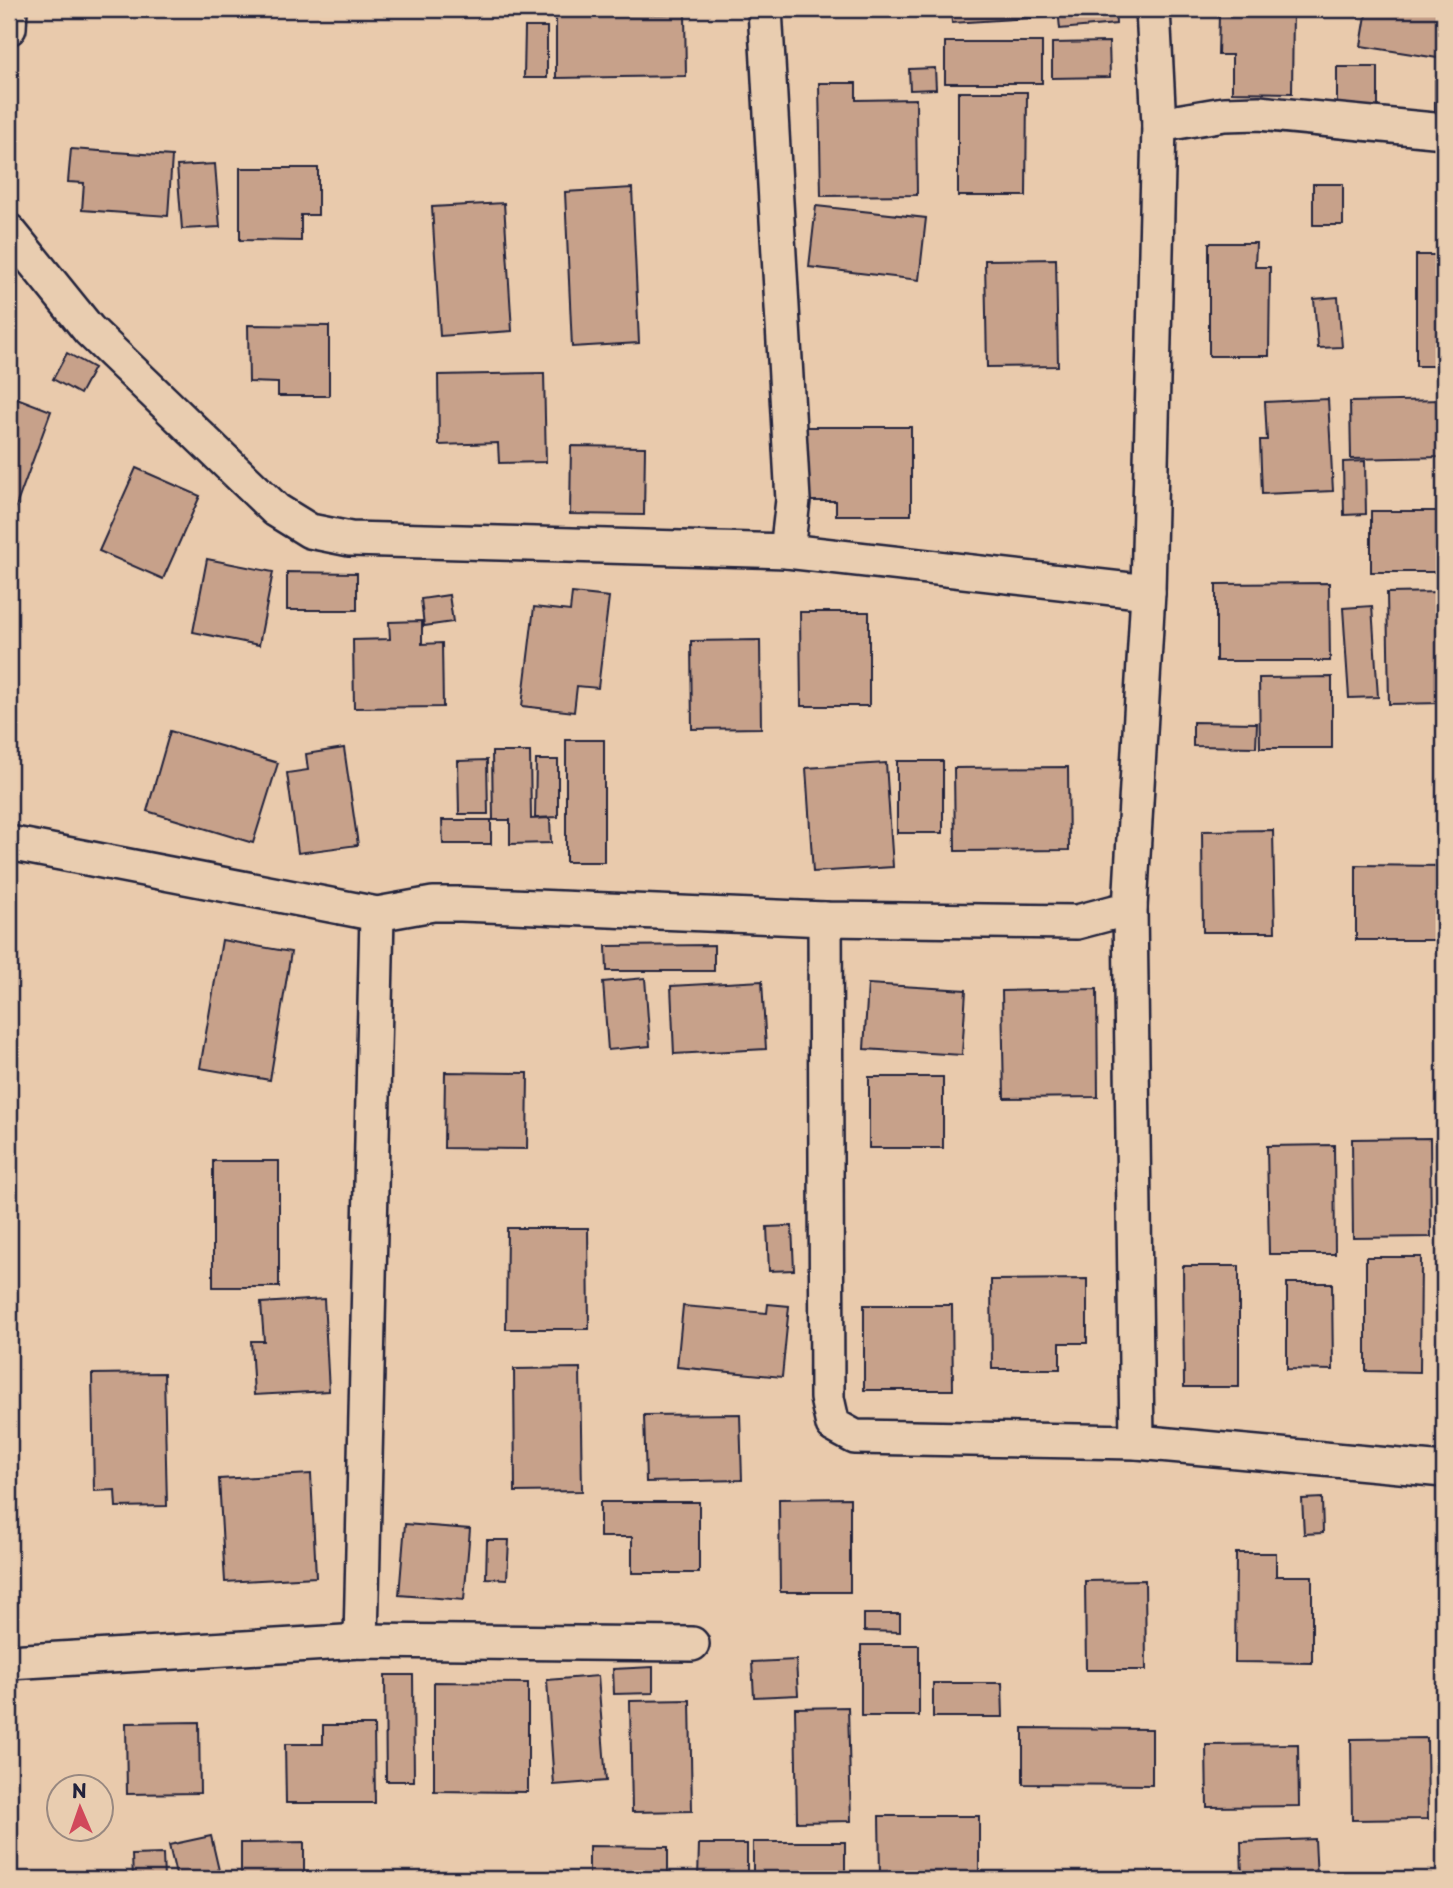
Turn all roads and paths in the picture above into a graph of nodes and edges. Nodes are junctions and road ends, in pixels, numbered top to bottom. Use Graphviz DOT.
graph roads {
  1 [pos="10,9"];
  2 [pos="765,9"];
  3 [pos="1153,9"];
  4 [pos="9,28"];
  5 [pos="1159,125"];
  6 [pos="1444,131"];
  7 [pos="9,231"];
  8 [pos="787,551"];
  9 [pos="1148,592"];
  10 [pos="9,843"];
  11 [pos="1130,908"];
  12 [pos="377,914"];
  13 [pos="825,919"];
  14 [pos="1077,922"];
  15 [pos="1130,949"];
  16 [pos="1137,1441"];
  17 [pos="1444,1470"];
  18 [pos="361,1641"];
  19 [pos="692,1644"];
  20 [pos="9,1662"];
  1 -- 4 [label="street"];
  2 -- 8 [label="street"];
  3 -- 5 [label="street"];
  5 -- 6 [label="street"];
  5 -- 9 [label="street"];
  7 -- 8 [label="street"];
  8 -- 9 [label="street"];
  9 -- 11 [label="street"];
  10 -- 12 [label="street"];
  11 -- 14 [label="street"];
  11 -- 15 [label="street"];
  12 -- 13 [label="street"];
  12 -- 18 [label="street"];
  13 -- 14 [label="street"];
  13 -- 16 [label="street"];
  14 -- 15 [label="street"];
  15 -- 16 [label="street"];
  16 -- 17 [label="street"];
  18 -- 19 [label="street"];
  18 -- 20 [label="street"];
}
